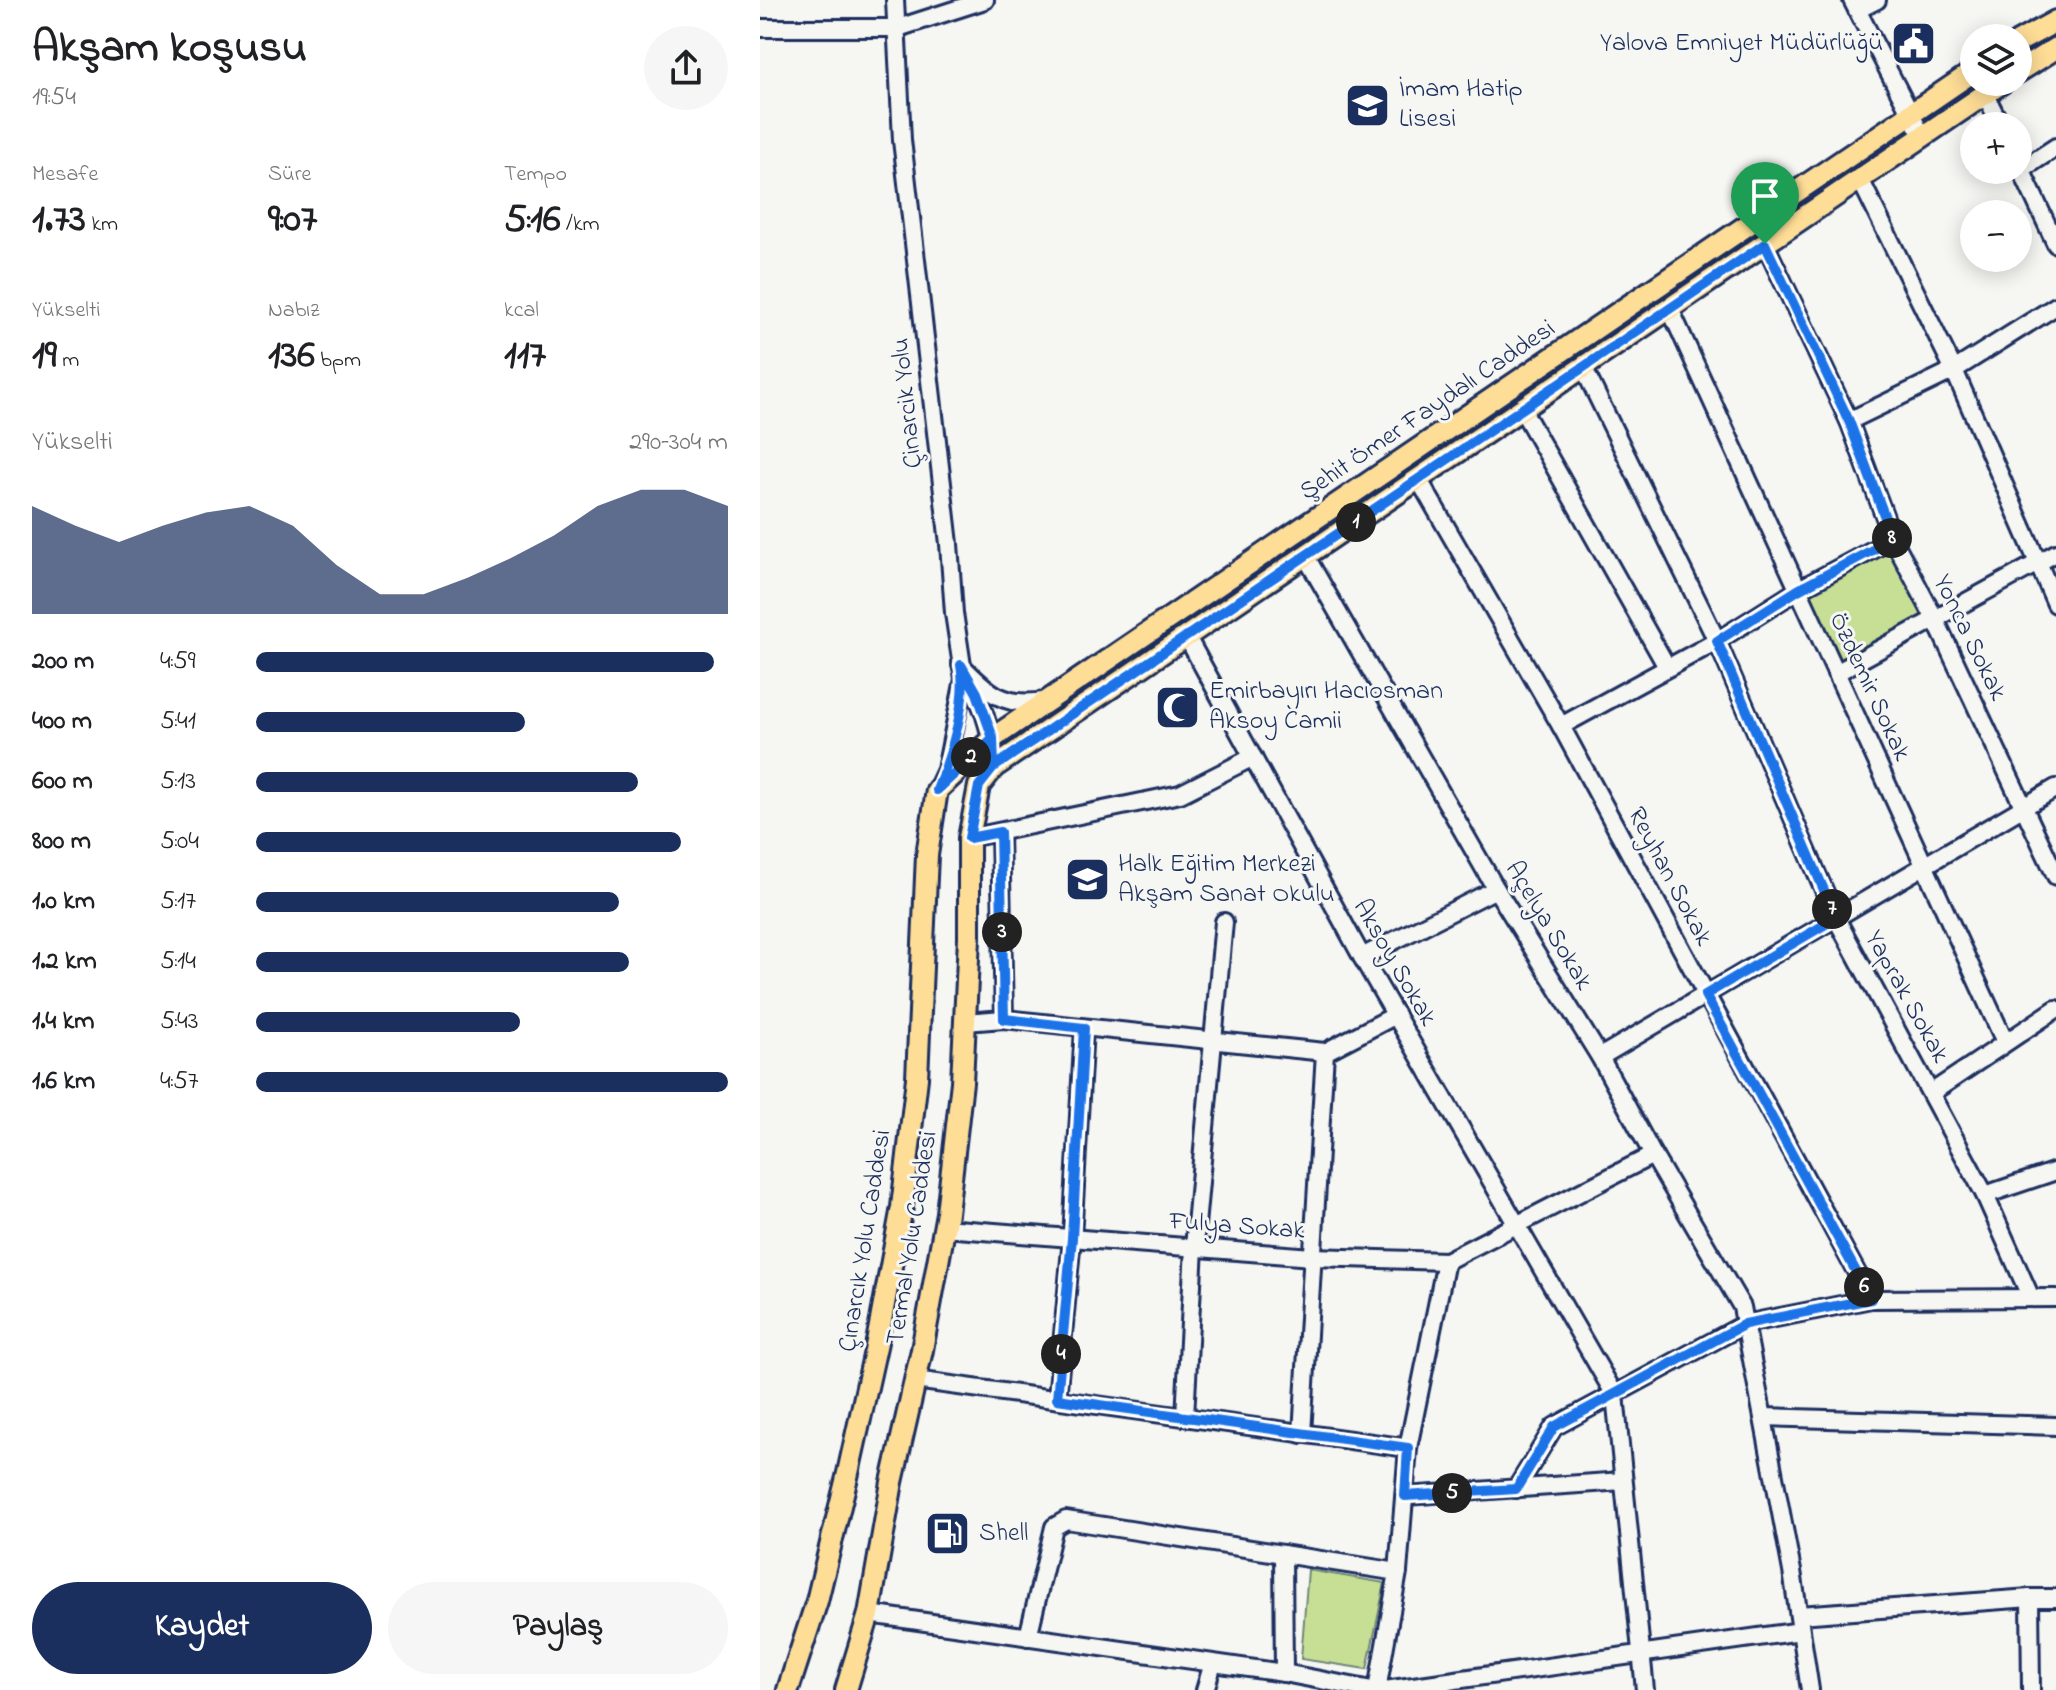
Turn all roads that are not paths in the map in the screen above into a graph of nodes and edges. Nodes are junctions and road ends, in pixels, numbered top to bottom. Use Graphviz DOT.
graph roads {
  1 [pos="895,0"];
  2 [pos="985,0"];
  3 [pos="1877,0"];
  4 [pos="1854,5"];
  5 [pos="2056,21"];
  6 [pos="760,28"];
  7 [pos="898,28"];
  8 [pos="2032,34"];
  9 [pos="2056,48"];
  10 [pos="2032,63"];
  11 [pos="1960,81"];
  12 [pos="1982,96"];
  13 [pos="1911,114"];
  14 [pos="1922,136"];
  15 [pos="2056,147"];
  16 [pos="2032,160"];
  17 [pos="1860,179"];
  18 [pos="2028,184"];
  19 [pos="1765,244"];
  20 [pos="2056,244"];
  21 [pos="2056,306"];
  22 [pos="1670,309"];
  23 [pos="1583,367"];
  24 [pos="1954,370"];
  25 [pos="1522,409"];
  26 [pos="1849,421"];
  27 [pos="1419,480"];
  28 [pos="1893,539"];
  29 [pos="2056,553"];
  30 [pos="1305,555"];
  31 [pos="2038,562"];
  32 [pos="1798,590"];
  33 [pos="2056,604"];
  34 [pos="1935,619"];
  35 [pos="1187,637"];
  36 [pos="1717,641"];
  37 [pos="961,665"];
  38 [pos="1667,667"];
  39 [pos="1836,673"];
  40 [pos="1049,700"];
  41 [pos="1561,726"];
  42 [pos="993,738"];
  43 [pos="1253,757"];
  44 [pos="994,767"];
  45 [pos="979,786"];
  46 [pos="2056,788"];
  47 [pos="937,790"];
  48 [pos="2024,807"];
  49 [pos="1000,832"];
  50 [pos="969,838"];
  51 [pos="1924,866"];
  52 [pos="2056,876"];
  53 [pos="1496,889"];
  54 [pos="1836,918"];
  55 [pos="1224,922"];
  56 [pos="1362,957"];
  57 [pos="1705,995"];
  58 [pos="2056,1009"];
  59 [pos="1396,1015"];
  60 [pos="1004,1019"];
  61 [pos="965,1022"];
  62 [pos="1084,1028"];
  63 [pos="1214,1040"];
  64 [pos="2005,1042"];
  65 [pos="1325,1052"];
  66 [pos="1600,1057"];
  67 [pos="1931,1093"];
  68 [pos="1653,1155"];
  69 [pos="2056,1171"];
  70 [pos="1985,1195"];
  71 [pos="1518,1225"];
  72 [pos="944,1228"];
  73 [pos="1072,1238"];
  74 [pos="1194,1247"];
  75 [pos="1312,1257"];
  76 [pos="1446,1261"];
  77 [pos="2031,1298"];
  78 [pos="2056,1298"];
  79 [pos="1871,1299"];
  80 [pos="1745,1324"];
  81 [pos="915,1380"];
  82 [pos="1615,1395"];
  83 [pos="1057,1399"];
  84 [pos="1185,1417"];
  85 [pos="1763,1417"];
  86 [pos="2056,1426"];
  87 [pos="1302,1434"];
  88 [pos="1408,1448"];
  89 [pos="1623,1481"];
  90 [pos="1516,1489"];
  91 [pos="1405,1496"];
  92 [pos="1283,1554"];
  93 [pos="1398,1572"];
  94 [pos="2030,1598"];
  95 [pos="2056,1598"];
  96 [pos="869,1614"];
  97 [pos="1800,1623"];
  98 [pos="1028,1637"];
  99 [pos="1642,1655"];
  100 [pos="1213,1663"];
  101 [pos="1284,1673"];
  102 [pos="788,1690"];
  103 [pos="846,1690"];
  104 [pos="1205,1690"];
  105 [pos="1375,1690"];
  106 [pos="1385,1690"];
  107 [pos="1645,1690"];
  108 [pos="1810,1690"];
  109 [pos="2031,1690"];
  1 -- 7 [label="street, Çinarcik Yolu"];
  2 -- 7 [label="street"];
  3 -- 4 [label="street"];
  4 -- 13 [label="street"];
  5 -- 8 [label="main road"];
  6 -- 7 [label="street"];
  7 -- 37 [label="street, Çinarcik Yolu"];
  9 -- 10 [label="main road"];
  11 -- 13 [label="main road, Şehit Ömer Faydalı Caddesi"];
  12 -- 14 [label="main road, Şehit Ömer Faydalı Caddesi"];
  13 -- 14 [label="street"];
  13 -- 40 [label="main road, Şehit Ömer Faydalı Caddesi"];
  14 -- 17 [label="main road, Şehit Ömer Faydalı Caddesi"];
  15 -- 16 [label="street"];
  17 -- 19 [label="main road, Şehit Ömer Faydalı Caddesi"];
  17 -- 24 [label="street"];
  18 -- 20 [label="street"];
  19 -- 22 [label="main road, Şehit Ömer Faydalı Caddesi"];
  19 -- 26 [label="street, Yonca Sokak"];
  21 -- 24 [label="street"];
  22 -- 23 [label="main road, Şehit Ömer Faydalı Caddesi"];
  22 -- 32 [label="street, Özdemir Sokak"];
  23 -- 25 [label="main road, Şehit Ömer Faydalı Caddesi"];
  23 -- 36 [label="street, Yaprak Sokak"];
  24 -- 26 [label="street"];
  24 -- 31 [label="street"];
  25 -- 27 [label="main road, Şehit Ömer Faydalı Caddesi"];
  25 -- 38 [label="street"];
  26 -- 28 [label="street, Yonca Sokak"];
  27 -- 30 [label="main road, Şehit Ömer Faydalı Caddesi"];
  27 -- 41 [label="street, Reyhan Sokak"];
  28 -- 32 [label="street"];
  28 -- 34 [label="street, Yonca Sokak"];
  29 -- 31 [label="street"];
  30 -- 35 [label="main road, Şehit Ömer Faydalı Caddesi"];
  30 -- 53 [label="street, Açelya Sokak"];
  31 -- 33 [label="street"];
  31 -- 34 [label="street"];
  32 -- 36 [label="street"];
  32 -- 39 [label="street, Özdemir Sokak"];
  34 -- 39 [label="street"];
  34 -- 48 [label="street, Yonca Sokak"];
  35 -- 43 [label="street, Aksoy Sokak"];
  35 -- 44 [label="main road, Şehit Ömer Faydalı Caddesi"];
  36 -- 38 [label="street"];
  36 -- 54 [label="street, Yaprak Sokak"];
  37 -- 40 [label="street"];
  37 -- 42 [label="street"];
  37 -- 47 [label="street, Çinarcik Yolu"];
  38 -- 41 [label="street"];
  39 -- 51 [label="street, Özdemir Sokak"];
  40 -- 42 [label="main road, Şehit Ömer Faydalı Caddesi"];
  41 -- 57 [label="street, Reyhan Sokak"];
  42 -- 44 [label="street"];
  42 -- 47 [label="main road, Şehit Ömer Faydalı Caddesi"];
  43 -- 49 [label="street"];
  43 -- 56 [label="street, Aksoy Sokak"];
  44 -- 45 [label="main road, Şehit Ömer Faydalı Caddesi"];
  45 -- 50 [label="main road, Termal Yolu Caddesi"];
  46 -- 48 [label="street"];
  47 -- 102 [label="main road, Çınarcık Yolu Caddesi"];
  48 -- 51 [label="street"];
  48 -- 52 [label="street, Yonca Sokak"];
  49 -- 50 [label="street"];
  49 -- 60 [label="street"];
  50 -- 61 [label="main road, Termal Yolu Caddesi"];
  51 -- 54 [label="street"];
  51 -- 64 [label="street, Özdemir Sokak"];
  53 -- 56 [label="street"];
  53 -- 66 [label="street, Açelya Sokak"];
  54 -- 57 [label="street"];
  54 -- 67 [label="street, Yaprak Sokak"];
  55 -- 63 [label="street"];
  56 -- 59 [label="street, Aksoy Sokak"];
  57 -- 66 [label="street"];
  57 -- 79 [label="street, Reyhan Sokak"];
  58 -- 64 [label="street"];
  59 -- 65 [label="street"];
  59 -- 71 [label="street, Aksoy Sokak"];
  60 -- 61 [label="street"];
  60 -- 62 [label="street"];
  61 -- 72 [label="main road, Termal Yolu Caddesi"];
  62 -- 63 [label="street"];
  62 -- 73 [label="street"];
  63 -- 65 [label="street"];
  63 -- 74 [label="street"];
  64 -- 67 [label="street"];
  65 -- 75 [label="street"];
  66 -- 68 [label="street, Açelya Sokak"];
  67 -- 70 [label="street, Yaprak Sokak"];
  68 -- 71 [label="street, Fulya Sokak"];
  68 -- 80 [label="street, Açelya Sokak"];
  69 -- 70 [label="street"];
  70 -- 77 [label="street, Yaprak Sokak"];
  71 -- 76 [label="street, Fulya Sokak"];
  71 -- 82 [label="street, Aksoy Sokak"];
  72 -- 73 [label="street, Fulya Sokak"];
  72 -- 81 [label="main road, Termal Yolu Caddesi"];
  73 -- 74 [label="street, Fulya Sokak"];
  73 -- 83 [label="street"];
  74 -- 75 [label="street, Fulya Sokak"];
  74 -- 84 [label="street"];
  75 -- 76 [label="street, Fulya Sokak"];
  75 -- 87 [label="street"];
  76 -- 88 [label="street"];
  77 -- 78 [label="street"];
  77 -- 79 [label="street"];
  79 -- 80 [label="street"];
  80 -- 82 [label="street"];
  80 -- 85 [label="street, Açelya Sokak"];
  81 -- 83 [label="street"];
  81 -- 96 [label="main road, Termal Yolu Caddesi"];
  82 -- 89 [label="street"];
  82 -- 90 [label="street"];
  83 -- 84 [label="street"];
  84 -- 87 [label="street"];
  85 -- 86 [label="street"];
  85 -- 97 [label="street, Açelya Sokak"];
  87 -- 88 [label="street"];
  88 -- 91 [label="street"];
  89 -- 90 [label="street"];
  89 -- 99 [label="street"];
  90 -- 91 [label="street"];
  91 -- 93 [label="street"];
  92 -- 93 [label="street"];
  92 -- 98 [label="street"];
  92 -- 101 [label="street"];
  93 -- 105 [label="street"];
  94 -- 95 [label="street"];
  94 -- 97 [label="street"];
  94 -- 109 [label="street"];
  96 -- 98 [label="street"];
  96 -- 103 [label="main road, Termal Yolu Caddesi"];
  97 -- 99 [label="street"];
  97 -- 108 [label="street, Açelya Sokak"];
  98 -- 100 [label="street"];
  99 -- 106 [label="street"];
  99 -- 107 [label="street"];
  100 -- 101 [label="street"];
  100 -- 104 [label="street"];
  101 -- 105 [label="street"];
}
